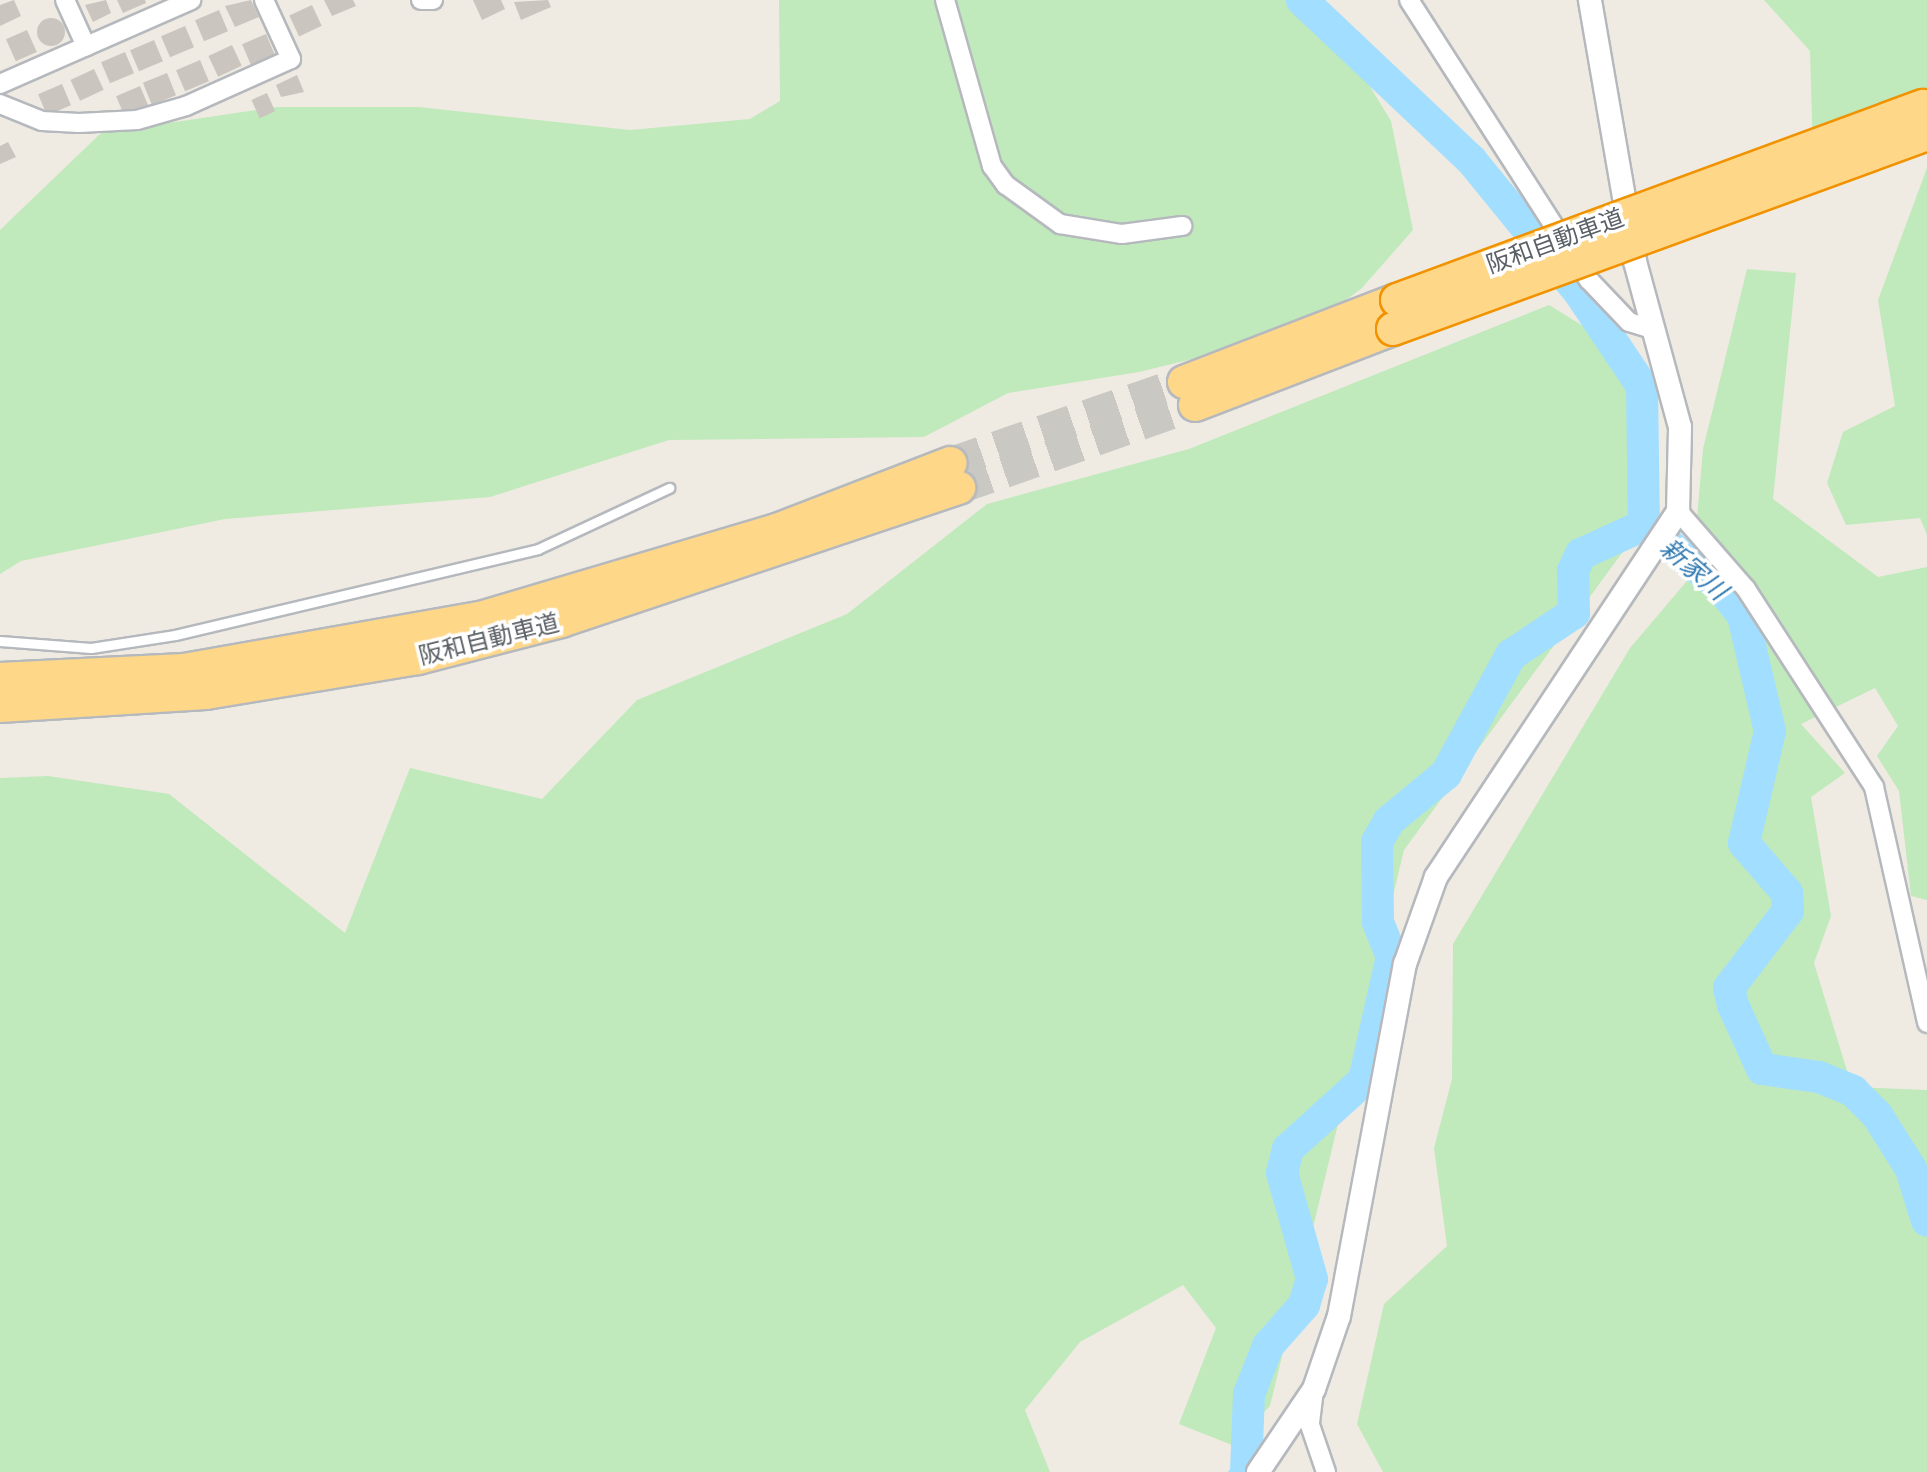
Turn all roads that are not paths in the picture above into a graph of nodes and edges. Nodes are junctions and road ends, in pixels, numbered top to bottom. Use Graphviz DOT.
graph roads {
  1 [pos="65,0"];
  2 [pos="191,0"];
  3 [pos="264,0"];
  4 [pos="421,0"];
  5 [pos="433,0"];
  6 [pos="945,0"];
  7 [pos="1409,0"];
  8 [pos="1590,0"];
  9 [pos="165,5"];
  10 [pos="86,46"];
  11 [pos="0,84"];
  12 [pos="0,104"];
  13 [pos="1926,115"];
  14 [pos="1182,226"];
  15 [pos="1655,330"];
  16 [pos="1190,393"];
  17 [pos="669,488"];
  18 [pos="1676,518"];
  19 [pos="0,641"];
  20 [pos="0,679"];
  21 [pos="0,706"];
  22 [pos="1927,1023"];
  23 [pos="1314,1389"];
  24 [pos="1258,1472"];
  25 [pos="1326,1472"];
  1 -- 10 [label="street"];
  2 -- 9 [label="street"];
  3 -- 12 [label="street"];
  4 -- 5 [label="street"];
  6 -- 14 [label="street"];
  7 -- 15 [label="street"];
  8 -- 15 [label="street"];
  9 -- 10 [label="street"];
  10 -- 11 [label="street"];
  13 -- 16 [label="highway, 阪和自動車道, bridge"];
  15 -- 18 [label="street"];
  17 -- 19 [label="lane"];
  18 -- 22 [label="street"];
  18 -- 23 [label="street"];
  20 -- 21 [label="highway, 阪和自動車道"];
  23 -- 24 [label="street"];
  23 -- 25 [label="street"];
}
